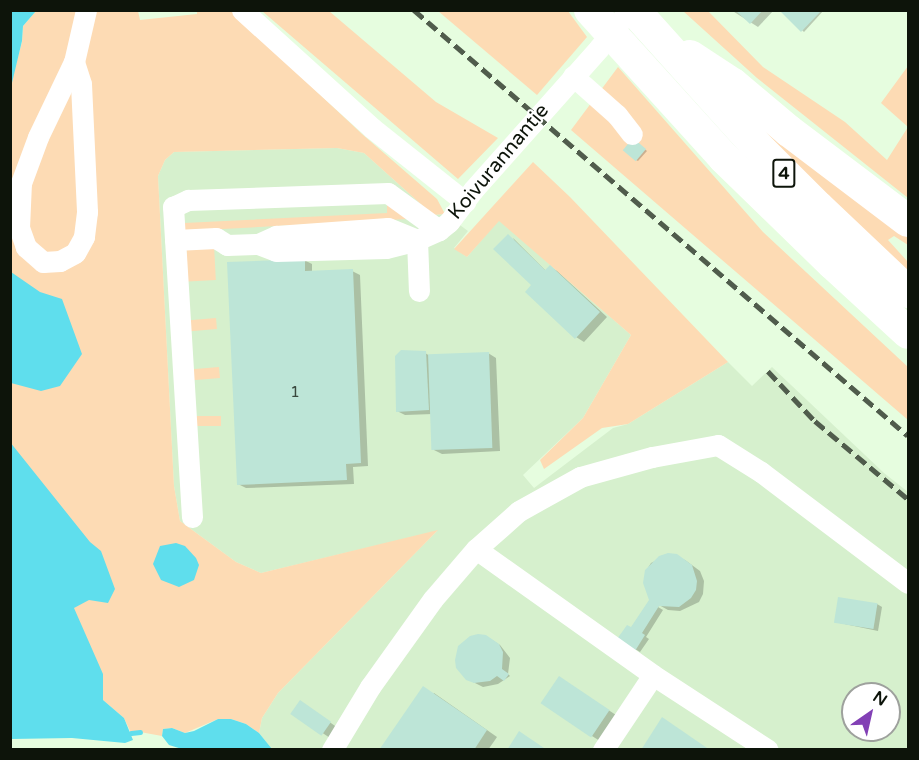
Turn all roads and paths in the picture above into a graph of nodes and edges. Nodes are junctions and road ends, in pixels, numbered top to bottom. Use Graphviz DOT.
graph roads {
  1 [pos="86,10"];
  2 [pos="242,10"];
  3 [pos="590,10"];
  4 [pos="629,10"];
  5 [pos="634,10"];
  6 [pos="667,46"];
  7 [pos="74,62"];
  8 [pos="573,76"];
  9 [pos="632,134"];
  10 [pos="465,202"];
  11 [pos="909,221"];
  12 [pos="439,230"];
  13 [pos="175,240"];
  14 [pos="417,240"];
  15 [pos="419,291"];
  16 [pos="909,292"];
  17 [pos="909,333"];
  18 [pos="192,517"];
  19 [pos="476,549"];
  20 [pos="909,583"];
  21 [pos="653,675"];
  22 [pos="740,742"];
  23 [pos="332,750"];
  24 [pos="603,750"];
  25 [pos="768,750"];
  1 -- 7 [label="street"];
  2 -- 10 [label="street"];
  3 -- 17 [label="highway, 4"];
  4 -- 8 [label="street, Koivurannantie"];
  5 -- 6 [label="highway, 4"];
  6 -- 11 [label="highway"];
  6 -- 16 [label="highway, 4"];
  7 -- 7 [label="street"];
  8 -- 9 [label="street"];
  8 -- 10 [label="street, Koivurannantie"];
  10 -- 12 [label="street, Koivurannantie"];
  12 -- 13 [label="street"];
  12 -- 14 [label="street, Koivurannantie"];
  13 -- 14 [label="street, Koivurannantie"];
  13 -- 18 [label="street"];
  14 -- 15 [label="street"];
  19 -- 20 [label="street"];
  19 -- 21 [label="street"];
  19 -- 23 [label="street"];
  21 -- 22 [label="street"];
  21 -- 24 [label="street"];
  22 -- 25 [label="street"];
}
